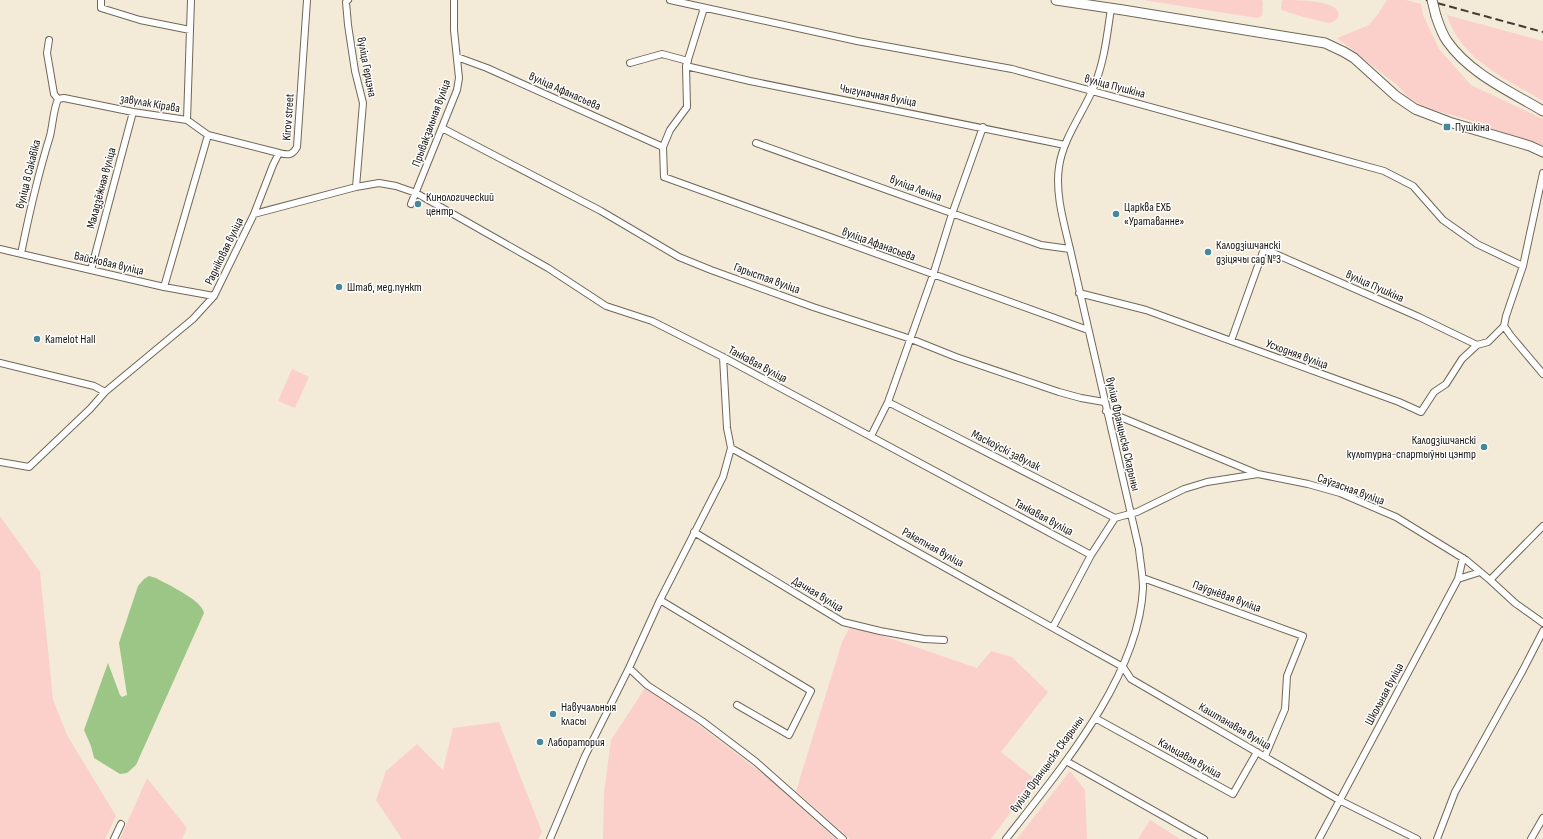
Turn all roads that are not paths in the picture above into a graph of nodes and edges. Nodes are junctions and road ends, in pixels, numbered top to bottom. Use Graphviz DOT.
graph roads {
  1 [pos="101,0"];
  2 [pos="191,0"];
  3 [pos="307,0"];
  4 [pos="348,0"];
  5 [pos="454,0"];
  6 [pos="670,0"];
  7 [pos="1056,0"];
  8 [pos="1432,0"];
  9 [pos="704,8"];
  10 [pos="1111,8"];
  11 [pos="190,30"];
  12 [pos="49,40"];
  13 [pos="457,57"];
  14 [pos="630,63"];
  15 [pos="687,64"];
  16 [pos="1092,91"];
  17 [pos="58,100"];
  18 [pos="1543,110"];
  19 [pos="133,112"];
  20 [pos="187,120"];
  21 [pos="983,127"];
  22 [pos="442,128"];
  23 [pos="208,135"];
  24 [pos="756,142"];
  25 [pos="1065,145"];
  26 [pos="663,147"];
  27 [pos="1543,152"];
  28 [pos="279,153"];
  29 [pos="1543,173"];
  30 [pos="356,187"];
  31 [pos="416,193"];
  32 [pos="411,204"];
  33 [pos="254,214"];
  34 [pos="952,214"];
  35 [pos="0,249"];
  36 [pos="1070,249"];
  37 [pos="21,254"];
  38 [pos="1523,266"];
  39 [pos="91,270"];
  40 [pos="933,275"];
  41 [pos="164,287"];
  42 [pos="1080,293"];
  43 [pos="214,296"];
  44 [pos="1504,326"];
  45 [pos="1088,330"];
  46 [pos="911,339"];
  47 [pos="1231,341"];
  48 [pos="1477,345"];
  49 [pos="723,357"];
  50 [pos="0,363"];
  51 [pos="1543,374"];
  52 [pos="105,392"];
  53 [pos="888,402"];
  54 [pos="1104,402"];
  55 [pos="1106,411"];
  56 [pos="871,436"];
  57 [pos="731,448"];
  58 [pos="0,462"];
  59 [pos="1258,474"];
  60 [pos="1131,514"];
  61 [pos="1115,518"];
  62 [pos="1543,526"];
  63 [pos="694,532"];
  64 [pos="1091,555"];
  65 [pos="1463,558"];
  66 [pos="1480,572"];
  67 [pos="1143,578"];
  68 [pos="1458,579"];
  69 [pos="1490,580"];
  70 [pos="660,600"];
  71 [pos="1543,623"];
  72 [pos="1053,627"];
  73 [pos="1543,631"];
  74 [pos="944,640"];
  75 [pos="1123,667"];
  76 [pos="629,668"];
  77 [pos="737,705"];
  78 [pos="1095,718"];
  79 [pos="1257,752"];
  80 [pos="1265,756"];
  81 [pos="1066,761"];
  82 [pos="1340,800"];
  83 [pos="1543,818"];
  84 [pos="121,824"];
  85 [pos="114,839"];
  86 [pos="550,839"];
  87 [pos="843,839"];
  88 [pos="1006,839"];
  89 [pos="1204,839"];
  90 [pos="1319,839"];
  91 [pos="1417,839"];
  92 [pos="1437,839"];
  93 [pos="1531,839"];
  1 -- 11 [label="street"];
  2 -- 11 [label="street"];
  3 -- 28 [label="street, Kirov street"];
  4 -- 30 [label="street, вуліца Герцэна"];
  5 -- 13 [label="street, Прывакзальная вуліца"];
  6 -- 9 [label="street, вуліца Пушкіна"];
  7 -- 10 [label="street"];
  8 -- 18 [label="street, bridge"];
  9 -- 15 [label="street"];
  9 -- 16 [label="street, вуліца Пушкіна"];
  10 -- 16 [label="street, вуліца Францыска Скарыны"];
  10 -- 27 [label="street"];
  11 -- 20 [label="street"];
  12 -- 17 [label="street"];
  13 -- 22 [label="street, Прывакзальная вуліца"];
  13 -- 26 [label="street, вуліца Афанасьева"];
  14 -- 15 [label="street, Чыгуначная вуліца"];
  15 -- 21 [label="street, Чыгуначная вуліца"];
  15 -- 26 [label="street"];
  16 -- 25 [label="street, вуліца Францыска Скарыны"];
  16 -- 38 [label="street, вуліца Пушкіна"];
  17 -- 19 [label="street, завулак Кірава"];
  17 -- 37 [label="street, вуліца 8 Сакавіка"];
  19 -- 20 [label="street, завулак Кірава"];
  19 -- 39 [label="street, Маладзёжная вуліца"];
  20 -- 23 [label="street, завулак Кірава"];
  21 -- 25 [label="street, Чыгуначная вуліца"];
  21 -- 34 [label="street"];
  22 -- 31 [label="street, Прывакзальная вуліца"];
  22 -- 46 [label="street, Гарыстая вуліца"];
  23 -- 28 [label="street, завулак Кірава"];
  23 -- 41 [label="street"];
  24 -- 34 [label="street, вуліца Леніна"];
  25 -- 36 [label="street, вуліца Францыска Скарыны"];
  26 -- 40 [label="street, вуліца Афанасьева"];
  28 -- 33 [label="street, Kirov street"];
  29 -- 38 [label="street"];
  30 -- 31 [label="street, Радніковая вуліца"];
  30 -- 33 [label="street, Радніковая вуліца"];
  31 -- 32 [label="street, Прывакзальная вуліца"];
  31 -- 49 [label="street, Танкавая вуліца"];
  33 -- 43 [label="street, Радніковая вуліца"];
  34 -- 36 [label="street, вуліца Леніна"];
  34 -- 40 [label="street"];
  35 -- 37 [label="street, Вайсковая вуліца"];
  36 -- 42 [label="street, вуліца Францыска Скарыны"];
  37 -- 39 [label="street, Вайсковая вуліца"];
  38 -- 44 [label="street"];
  39 -- 41 [label="street, Вайсковая вуліца"];
  40 -- 45 [label="street, вуліца Афанасьева"];
  40 -- 46 [label="street"];
  41 -- 43 [label="street, Вайсковая вуліца"];
  42 -- 45 [label="street, вуліца Францыска Скарыны"];
  42 -- 47 [label="street, Усходняя вуліца"];
  43 -- 52 [label="street, Радніковая вуліца"];
  44 -- 48 [label="street"];
  44 -- 51 [label="street"];
  45 -- 54 [label="street, вуліца Францыска Скарыны"];
  46 -- 53 [label="street"];
  46 -- 54 [label="street, Гарыстая вуліца"];
  47 -- 48 [label="street, Усходняя вуліца"];
  47 -- 48 [label="street, вуліца Пушкіна"];
  49 -- 56 [label="street, Танкавая вуліца"];
  49 -- 57 [label="street"];
  50 -- 52 [label="street"];
  52 -- 58 [label="street, Радніковая вуліца"];
  53 -- 56 [label="street"];
  53 -- 61 [label="street, Маскоўскі завулак"];
  54 -- 55 [label="street, вуліца Францыска Скарыны"];
  55 -- 59 [label="street, Саўгасная вуліца"];
  55 -- 60 [label="street, вуліца Францыска Скарыны"];
  56 -- 64 [label="street, Танкавая вуліца"];
  57 -- 63 [label="street"];
  57 -- 72 [label="street, Ракетная вуліца"];
  59 -- 60 [label="street"];
  59 -- 65 [label="street, Саўгасная вуліца"];
  60 -- 61 [label="street"];
  60 -- 67 [label="street, вуліца Францыска Скарыны"];
  61 -- 64 [label="street"];
  62 -- 69 [label="street"];
  63 -- 70 [label="street"];
  63 -- 74 [label="street, Дачная вуліца"];
  64 -- 72 [label="street"];
  65 -- 66 [label="street, Саўгасная вуліца"];
  65 -- 68 [label="street, Школьная вуліца"];
  66 -- 68 [label="street"];
  66 -- 69 [label="street, Саўгасная вуліца"];
  67 -- 75 [label="street, вуліца Францыска Скарыны"];
  67 -- 80 [label="street, Паўднёвая вуліца"];
  68 -- 82 [label="street, Школьная вуліца"];
  69 -- 71 [label="street, Саўгасная вуліца"];
  70 -- 76 [label="street"];
  70 -- 77 [label="street"];
  72 -- 75 [label="street, Ракетная вуліца"];
  73 -- 92 [label="street"];
  75 -- 78 [label="street, вуліца Францыска Скарыны"];
  75 -- 79 [label="street, Каштанавая вуліца"];
  76 -- 86 [label="street"];
  76 -- 87 [label="street"];
  78 -- 79 [label="street, Кальцавая вуліца"];
  78 -- 81 [label="street, вуліца Францыска Скарыны"];
  79 -- 80 [label="street, Каштанавая вуліца"];
  80 -- 82 [label="street, Каштанавая вуліца"];
  81 -- 88 [label="street, вуліца Францыска Скарыны"];
  81 -- 89 [label="street"];
  82 -- 90 [label="street, Школьная вуліца"];
  82 -- 91 [label="street, Каштанавая вуліца"];
  83 -- 93 [label="street"];
  84 -- 85 [label="street"];
}
